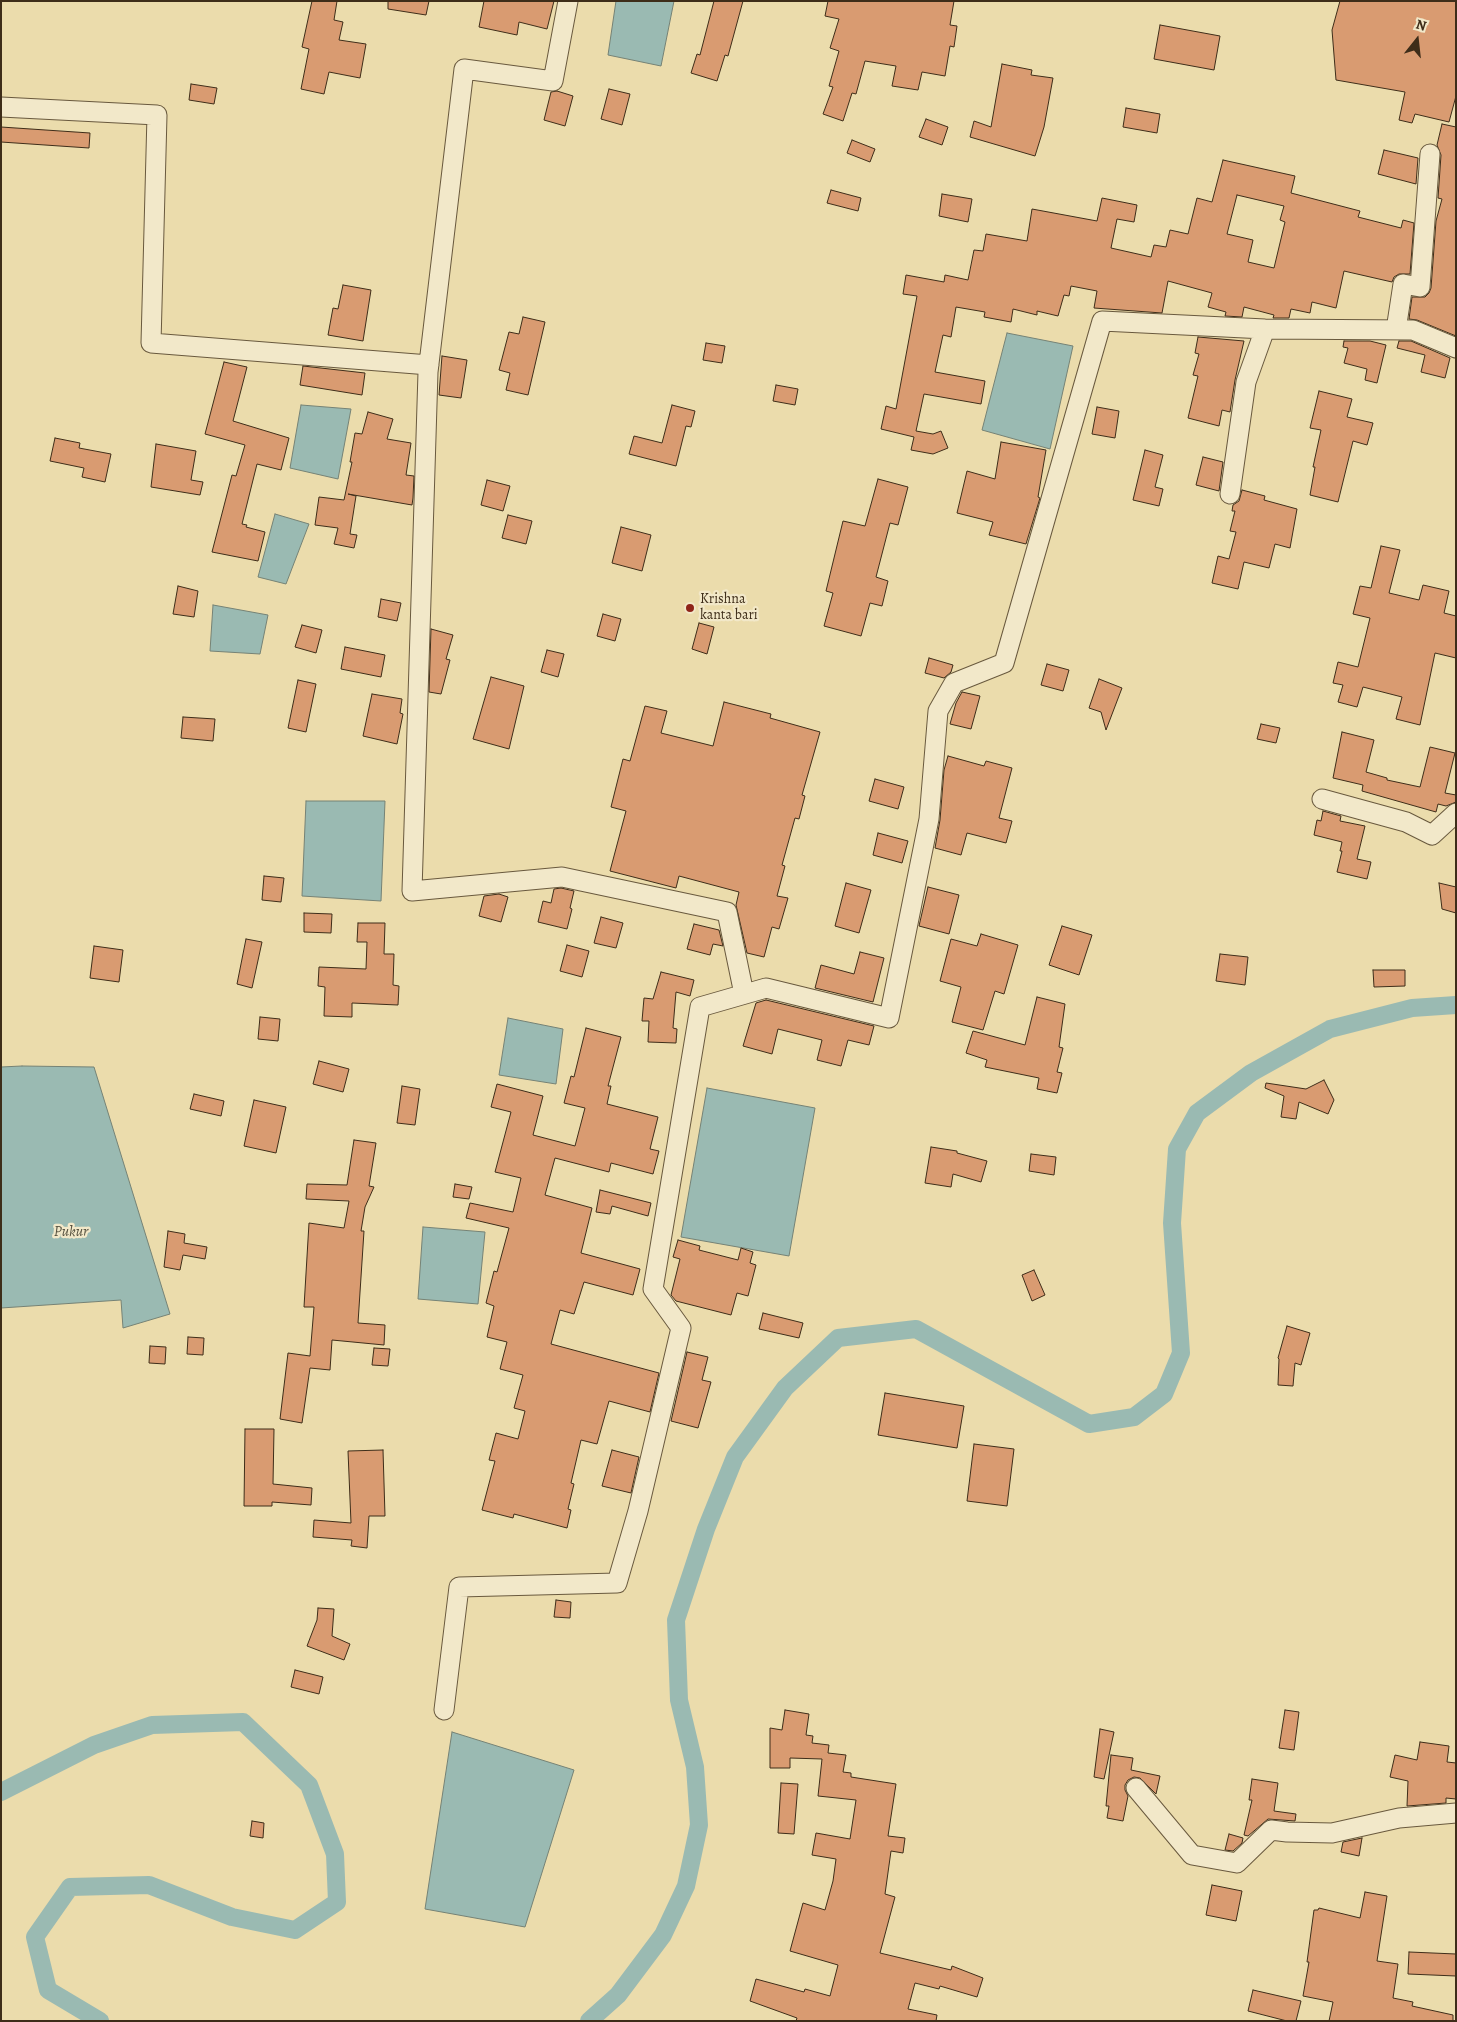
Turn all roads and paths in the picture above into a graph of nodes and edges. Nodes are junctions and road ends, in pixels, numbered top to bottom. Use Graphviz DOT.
graph roads {
  1 [pos="568,1"];
  2 [pos="1,107"];
  3 [pos="1430,154"];
  4 [pos="1265,329"];
  5 [pos="1396,330"];
  6 [pos="1456,348"];
  7 [pos="429,366"];
  8 [pos="1230,494"];
  9 [pos="1322,799"];
  10 [pos="1456,813"];
  11 [pos="744,994"];
  12 [pos="444,1710"];
  13 [pos="1136,1788"];
  14 [pos="1456,1813"];
  1 -- 7 [label="street"];
  2 -- 7 [label="street"];
  3 -- 5 [label="street"];
  4 -- 5 [label="street"];
  4 -- 8 [label="street"];
  4 -- 11 [label="street"];
  5 -- 6 [label="street"];
  7 -- 11 [label="street"];
  9 -- 10 [label="street"];
  11 -- 12 [label="street"];
  13 -- 14 [label="street"];
}
